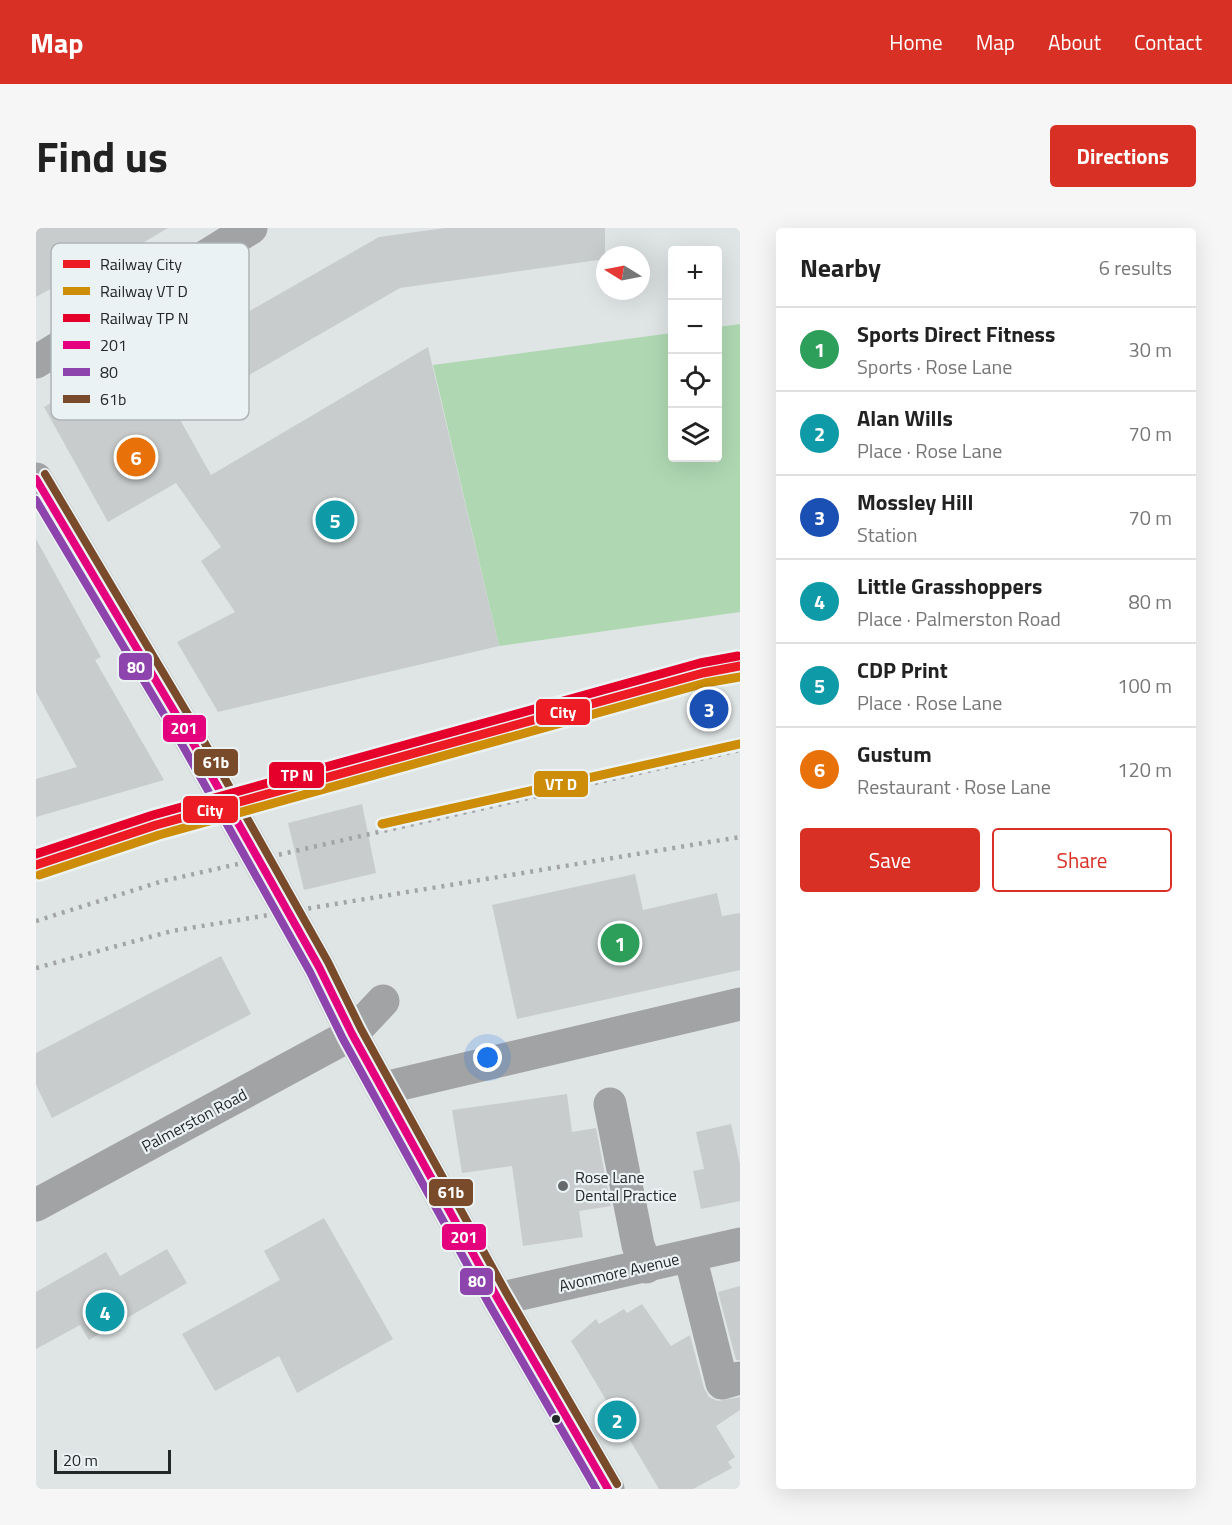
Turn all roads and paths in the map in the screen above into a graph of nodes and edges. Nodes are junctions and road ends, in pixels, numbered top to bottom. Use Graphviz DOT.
graph roads {
  1 [pos="251,228"];
  2 [pos="227,243"];
  3 [pos="51,353"];
  4 [pos="36,362"];
  5 [pos="36,479"];
  6 [pos="383,1001"];
  7 [pos="740,1004"];
  8 [pos="352,1034"];
  9 [pos="384,1088"];
  10 [pos="610,1104"];
  11 [pos="36,1205"];
  12 [pos="740,1244"];
  13 [pos="690,1256"];
  14 [pos="646,1267"];
  15 [pos="498,1299"];
  16 [pos="740,1378"];
  17 [pos="608,1489"];
  1 -- 2 [label="street"];
  3 -- 4 [label="street"];
  5 -- 8 [label="street, bridge"];
  6 -- 8 [label="street, Palmerston Road"];
  7 -- 9 [label="street"];
  8 -- 9 [label="street"];
  8 -- 11 [label="street, Palmerston Road"];
  9 -- 15 [label="street"];
  10 -- 14 [label="street"];
  12 -- 13 [label="street, Avonmore Avenue"];
  13 -- 14 [label="street, Avonmore Avenue"];
  13 -- 16 [label="street"];
  14 -- 15 [label="street, Avonmore Avenue"];
  15 -- 17 [label="street"];
}
